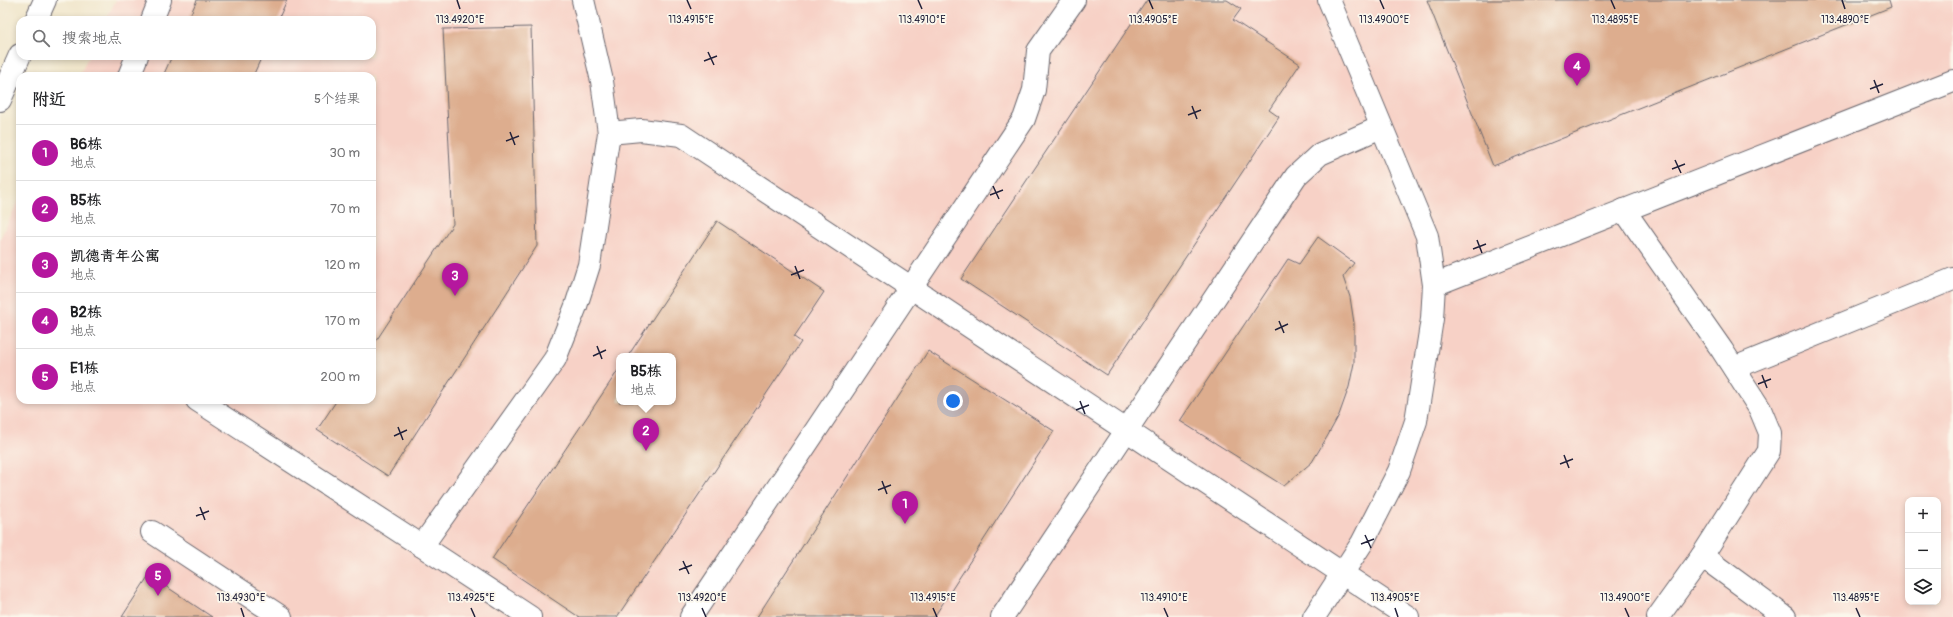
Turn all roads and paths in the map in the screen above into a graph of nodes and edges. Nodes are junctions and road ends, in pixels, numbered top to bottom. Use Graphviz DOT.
graph roads {
  1 [pos="45,0"];
  2 [pos="160,0"];
  3 [pos="583,0"];
  4 [pos="1074,0"];
  5 [pos="1329,0"];
  6 [pos="38,16"];
  7 [pos="154,16"];
  8 [pos="18,60"];
  9 [pos="135,60"];
  10 [pos="130,72"];
  11 [pos="1953,81"];
  12 [pos="0,100"];
  13 [pos="1382,127"];
  14 [pos="608,132"];
  15 [pos="1624,210"];
  16 [pos="1953,279"];
  17 [pos="1434,285"];
  18 [pos="911,288"];
  19 [pos="1734,368"];
  20 [pos="203,404"];
  21 [pos="1126,431"];
  22 [pos="152,532"];
  23 [pos="422,546"];
  24 [pos="1702,556"];
  25 [pos="1341,574"];
  26 [pos="282,617"];
  27 [pos="530,617"];
  28 [pos="691,617"];
  29 [pos="1002,617"];
  30 [pos="1314,617"];
  31 [pos="1408,617"];
  32 [pos="1658,617"];
  33 [pos="1785,617"];
  1 -- 6 [label="street"];
  2 -- 7 [label="street"];
  3 -- 14 [label="street"];
  4 -- 18 [label="street"];
  5 -- 13 [label="street"];
  8 -- 12 [label="street"];
  9 -- 10 [label="street"];
  11 -- 15 [label="street"];
  13 -- 17 [label="street"];
  13 -- 21 [label="street"];
  14 -- 18 [label="street"];
  14 -- 23 [label="street"];
  15 -- 17 [label="street"];
  15 -- 19 [label="street"];
  16 -- 19 [label="street"];
  17 -- 25 [label="street"];
  18 -- 21 [label="street"];
  18 -- 28 [label="street"];
  19 -- 24 [label="street"];
  20 -- 23 [label="street"];
  21 -- 25 [label="street"];
  21 -- 29 [label="street"];
  22 -- 26 [label="street"];
  23 -- 27 [label="street"];
  24 -- 32 [label="street"];
  24 -- 33 [label="street"];
  25 -- 30 [label="street"];
  25 -- 31 [label="street"];
}
